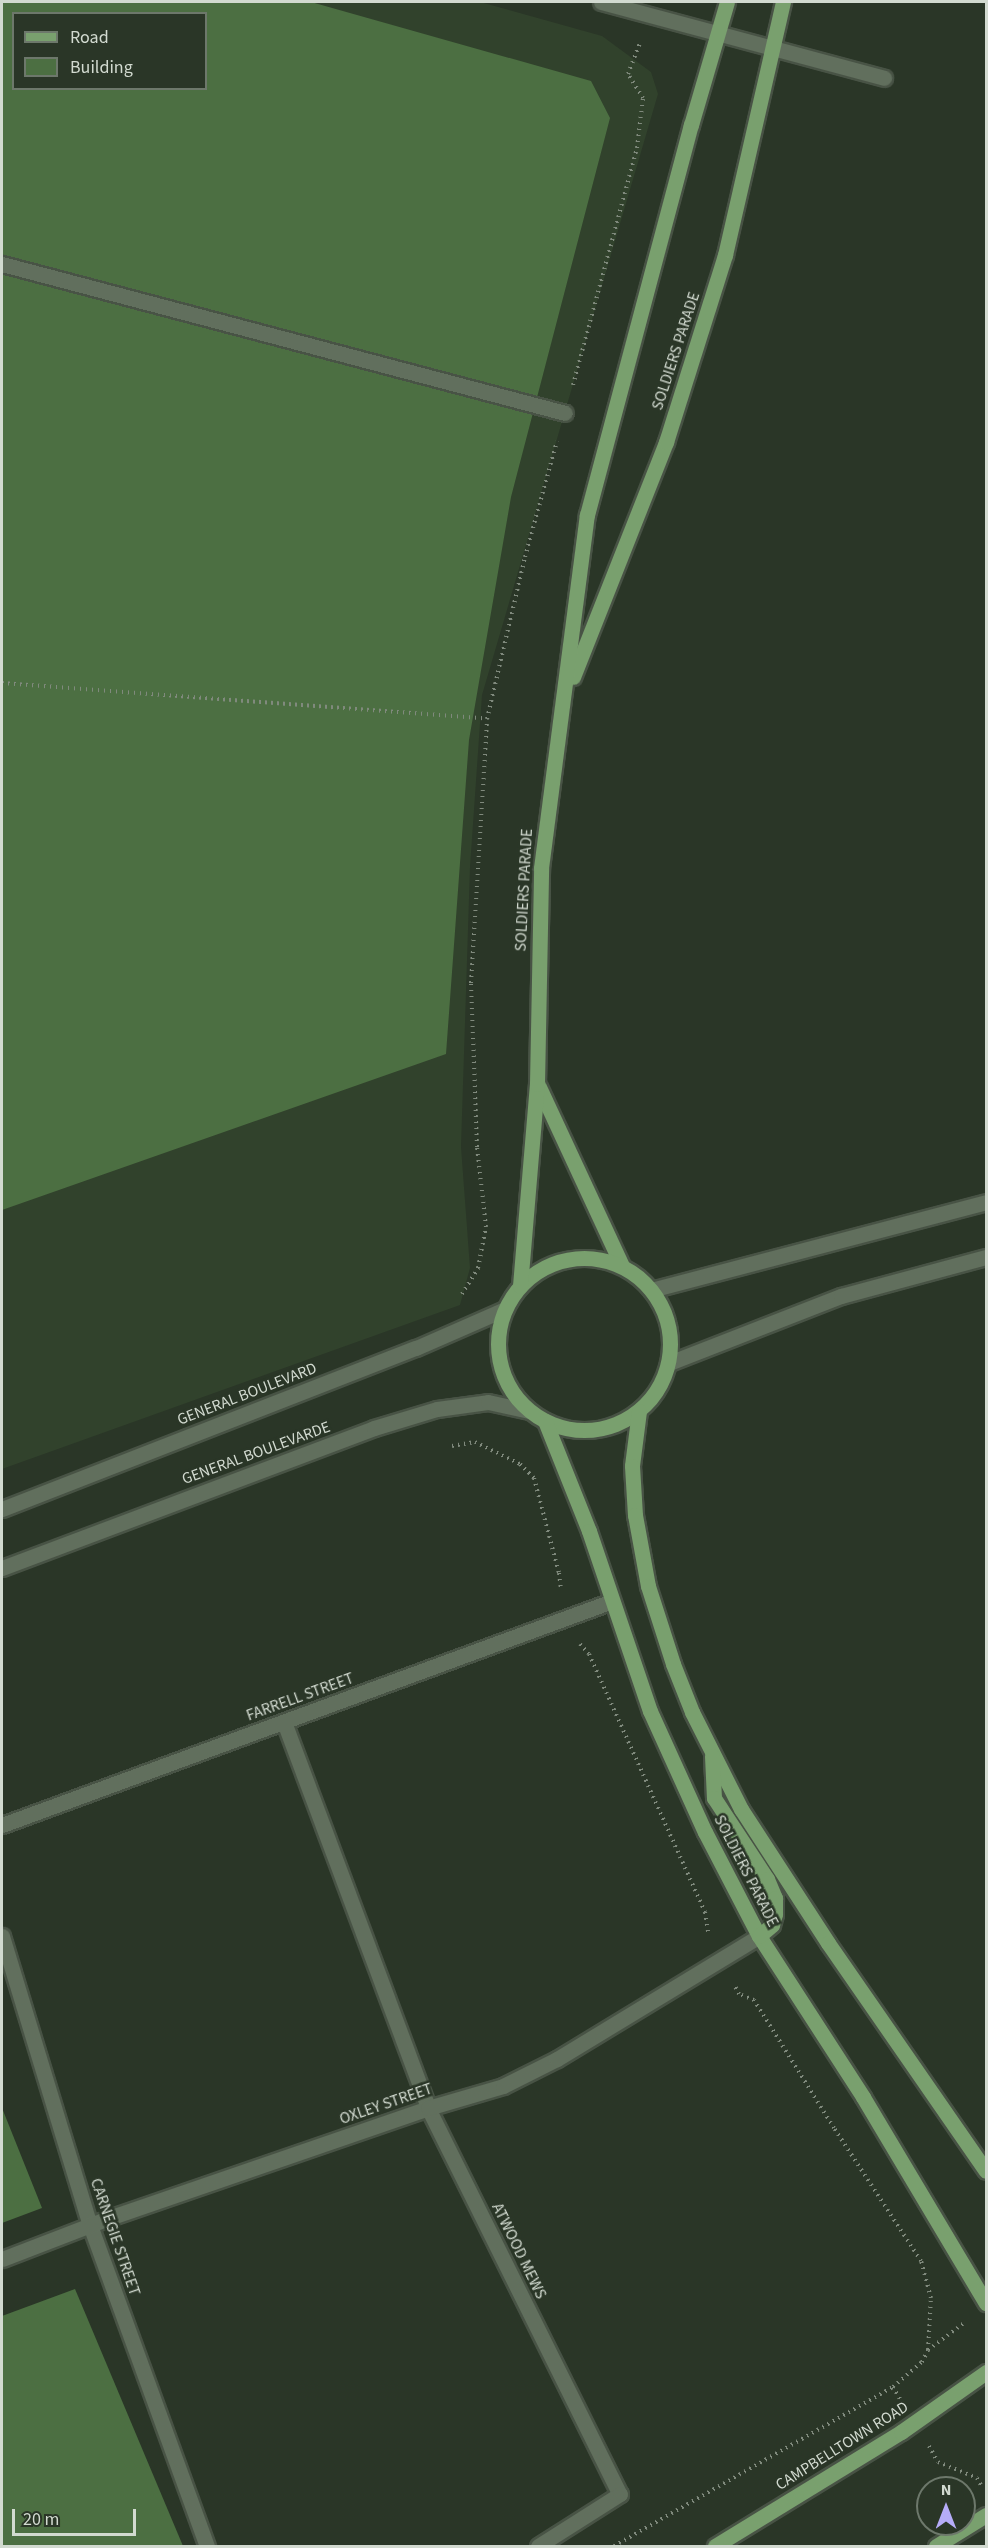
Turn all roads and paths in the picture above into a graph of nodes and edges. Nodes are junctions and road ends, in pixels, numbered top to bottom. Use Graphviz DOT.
graph roads {
  1 [pos="601,2"];
  2 [pos="727,2"];
  3 [pos="783,2"];
  4 [pos="718,34"];
  5 [pos="772,49"];
  6 [pos="628,74"];
  7 [pos="884,78"];
  8 [pos="2,264"];
  9 [pos="565,413"];
  10 [pos="2,683"];
  11 [pos="564,700"];
  12 [pos="487,719"];
  13 [pos="537,1084"];
  14 [pos="987,1202"];
  15 [pos="987,1257"];
  16 [pos="622,1266"];
  17 [pos="478,1268"];
  18 [pos="520,1286"];
  19 [pos="651,1290"];
  20 [pos="505,1309"];
  21 [pos="669,1363"];
  22 [pos="529,1411"];
  23 [pos="639,1411"];
  24 [pos="545,1421"];
  25 [pos="452,1446"];
  26 [pos="2,1509"];
  27 [pos="2,1568"];
  28 [pos="561,1597"];
  29 [pos="612,1601"];
  30 [pos="574,1638"];
  31 [pos="284,1722"];
  32 [pos="712,1752"];
  33 [pos="2,1825"];
  34 [pos="706,1928"];
  35 [pos="2,1936"];
  36 [pos="759,1936"];
  37 [pos="739,1994"];
  38 [pos="428,2108"];
  39 [pos="987,2171"];
  40 [pos="90,2225"];
  41 [pos="2,2259"];
  42 [pos="987,2303"];
  43 [pos="970,2319"];
  44 [pos="928,2350"];
  45 [pos="987,2372"];
  46 [pos="938,2462"];
  47 [pos="977,2478"];
  48 [pos="987,2515"];
  49 [pos="207,2547"];
  50 [pos="538,2547"];
  51 [pos="614,2547"];
  52 [pos="715,2547"];
  53 [pos="936,2547"];
  1 -- 4 [label="street"];
  2 -- 4 [label="main road, SOLDIERS PARADE"];
  3 -- 5 [label="main road, SOLDIERS PARADE"];
  4 -- 5 [label="street"];
  4 -- 11 [label="main road, SOLDIERS PARADE"];
  5 -- 7 [label="street"];
  5 -- 11 [label="main road, SOLDIERS PARADE"];
  6 -- 9 [label="path"];
  8 -- 9 [label="street"];
  9 -- 12 [label="path"];
  10 -- 12 [label="path"];
  11 -- 13 [label="main road, SOLDIERS PARADE"];
  12 -- 17 [label="path"];
  13 -- 16 [label="main road, SOLDIERS PARADE"];
  13 -- 18 [label="main road, SOLDIERS PARADE"];
  14 -- 19 [label="street"];
  15 -- 21 [label="street"];
  16 -- 18 [label="main road"];
  16 -- 19 [label="main road"];
  18 -- 20 [label="main road"];
  19 -- 21 [label="main road"];
  20 -- 22 [label="main road"];
  20 -- 26 [label="street, GENERAL BOULEVARD"];
  21 -- 23 [label="main road"];
  22 -- 24 [label="main road"];
  22 -- 27 [label="street, GENERAL BOULEVARDE"];
  23 -- 24 [label="main road"];
  23 -- 32 [label="main road, SOLDIERS PARADE"];
  24 -- 29 [label="main road, SOLDIERS PARADE"];
  25 -- 28 [label="path"];
  29 -- 31 [label="street, FARRELL STREET"];
  29 -- 36 [label="main road, SOLDIERS PARADE"];
  30 -- 34 [label="path"];
  31 -- 33 [label="street, FARRELL STREET"];
  31 -- 38 [label="street, ATWOOD MEWS"];
  32 -- 36 [label="main road"];
  32 -- 39 [label="main road, SOLDIERS PARADE"];
  35 -- 40 [label="street, CARNEGIE STREET"];
  36 -- 38 [label="street, OXLEY STREET"];
  36 -- 42 [label="main road, SOLDIERS PARADE"];
  37 -- 44 [label="path"];
  38 -- 40 [label="street, OXLEY STREET"];
  38 -- 50 [label="street, ATWOOD MEWS"];
  40 -- 41 [label="street, OXLEY STREET"];
  40 -- 49 [label="street, CARNEGIE STREET"];
  43 -- 44 [label="path"];
  44 -- 51 [label="path"];
  45 -- 52 [label="main road, CAMPBELLTOWN ROAD"];
  46 -- 47 [label="path"];
  48 -- 53 [label="main road"];
}
